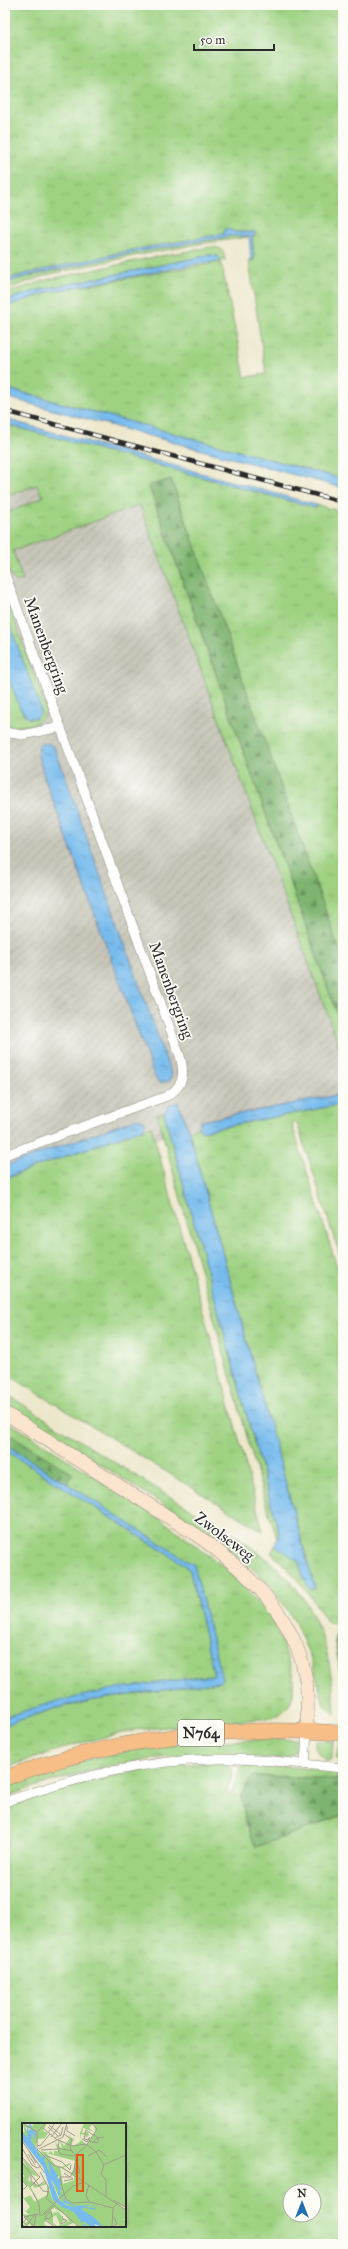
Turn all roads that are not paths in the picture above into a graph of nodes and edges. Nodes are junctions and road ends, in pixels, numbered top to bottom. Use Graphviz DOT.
graph roads {
  1 [pos="5,574"];
  2 [pos="61,727"];
  3 [pos="5,732"];
  4 [pos="5,1156"];
  5 [pos="5,1413"];
  6 [pos="307,1730"];
  7 [pos="343,1733"];
  8 [pos="306,1765"];
  9 [pos="338,1767"];
  10 [pos="5,1778"];
  11 [pos="5,1802"];
  1 -- 2 [label="street, Manenbergring"];
  2 -- 3 [label="street"];
  2 -- 4 [label="street, Manenbergring"];
  5 -- 6 [label="main road, Zwolseweg"];
  6 -- 7 [label="main road, N764"];
  6 -- 8 [label="street"];
  6 -- 10 [label="main road, N764"];
  8 -- 9 [label="street"];
  8 -- 11 [label="street"];
}
